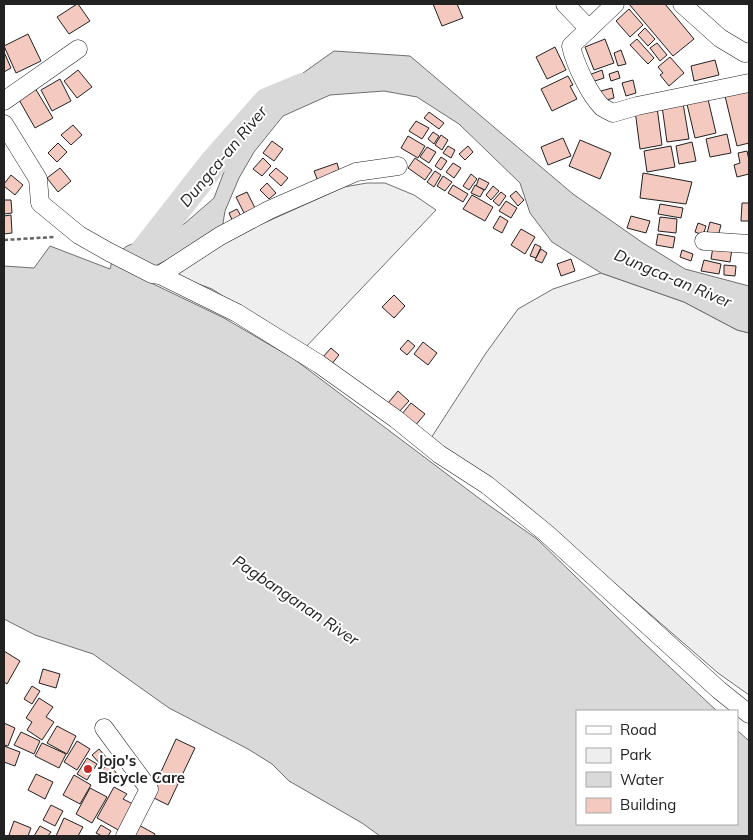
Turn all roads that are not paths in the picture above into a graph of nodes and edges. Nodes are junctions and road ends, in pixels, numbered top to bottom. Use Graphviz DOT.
graph roads {
  1 [pos="565,4"];
  2 [pos="615,4"];
  3 [pos="682,4"];
  4 [pos="589,29"];
  5 [pos="78,50"];
  6 [pos="749,52"];
  7 [pos="749,83"];
  8 [pos="4,101"];
  9 [pos="4,124"];
  10 [pos="398,166"];
  11 [pos="704,241"];
  12 [pos="749,244"];
  13 [pos="156,274"];
  14 [pos="749,714"];
  15 [pos="104,728"];
  16 [pos="125,836"];
  1 -- 4 [label="street"];
  2 -- 4 [label="street"];
  3 -- 6 [label="street"];
  4 -- 7 [label="street"];
  5 -- 8 [label="street"];
  9 -- 13 [label="street"];
  10 -- 13 [label="street"];
  11 -- 12 [label="street"];
  13 -- 14 [label="street"];
  15 -- 16 [label="street"];
}
